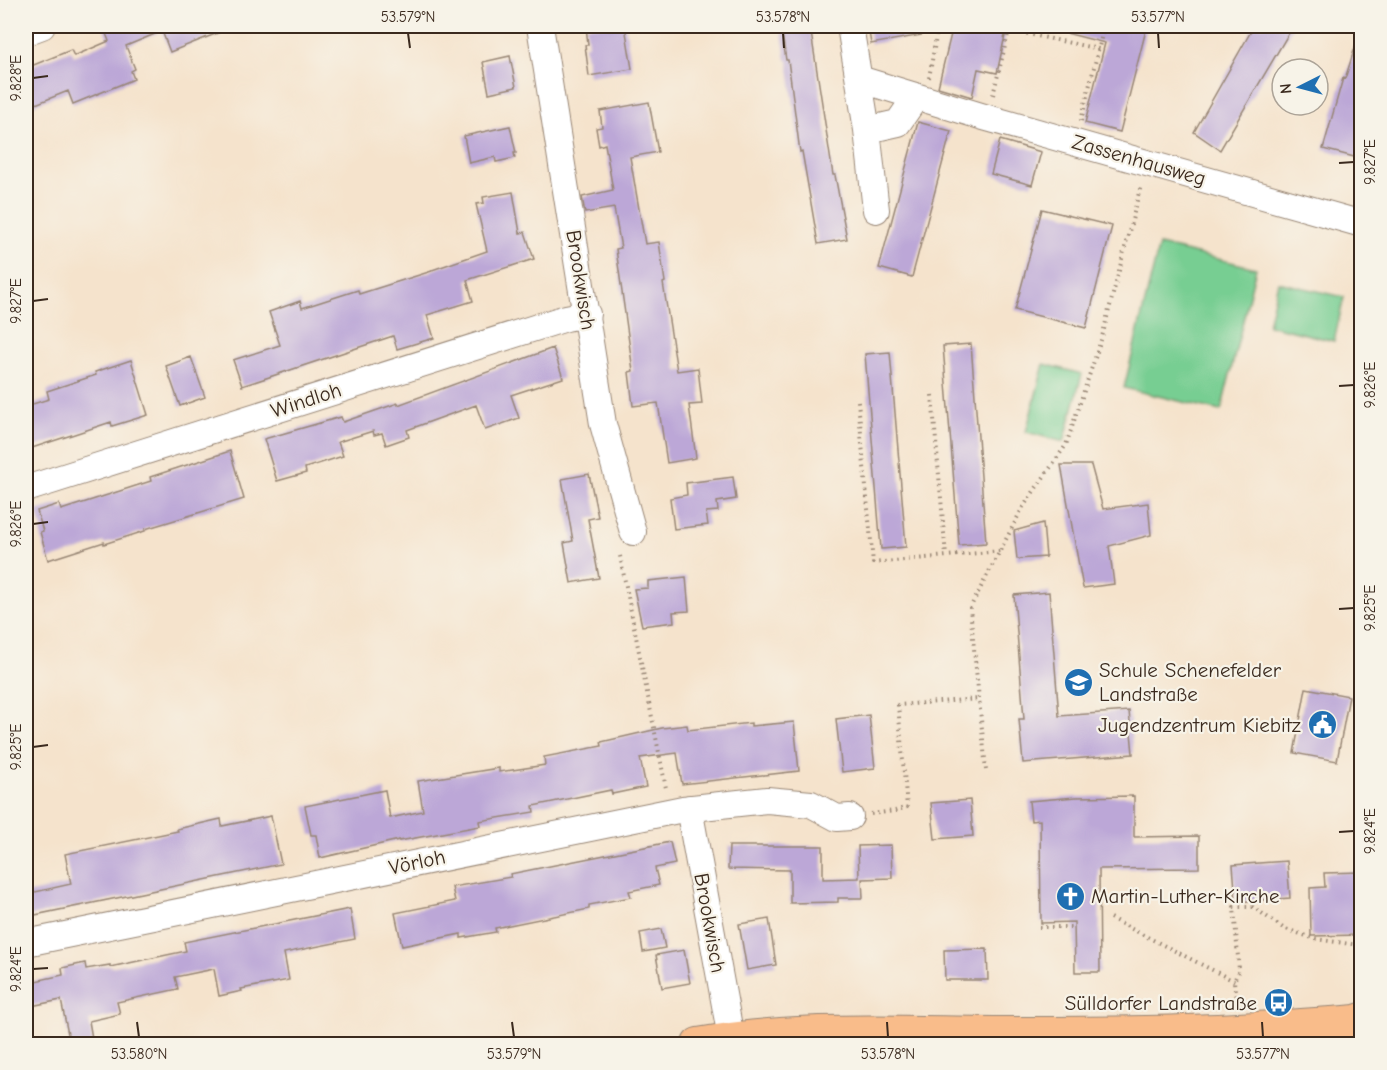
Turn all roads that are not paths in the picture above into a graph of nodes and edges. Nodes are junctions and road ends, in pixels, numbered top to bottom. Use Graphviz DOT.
graph roads {
  1 [pos="42,26"];
  2 [pos="540,26"];
  3 [pos="850,26"];
  4 [pos="26,32"];
  5 [pos="859,79"];
  6 [pos="920,99"];
  7 [pos="867,130"];
  8 [pos="876,210"];
  9 [pos="1362,224"];
  10 [pos="586,314"];
  11 [pos="26,489"];
  12 [pos="633,532"];
  13 [pos="678,802"];
  14 [pos="850,817"];
  15 [pos="26,943"];
  16 [pos="1360,1021"];
  17 [pos="731,1038"];
  18 [pos="698,1044"];
  1 -- 4 [label="street"];
  2 -- 10 [label="street, Brookwisch"];
  3 -- 5 [label="street"];
  5 -- 6 [label="street, Zassenhausweg"];
  5 -- 7 [label="street"];
  6 -- 7 [label="street"];
  6 -- 9 [label="street, Zassenhausweg"];
  7 -- 8 [label="street"];
  10 -- 11 [label="street, Windloh"];
  10 -- 12 [label="street, Brookwisch"];
  13 -- 14 [label="street, Vörloh"];
  13 -- 15 [label="street, Vörloh"];
  13 -- 17 [label="street, Brookwisch"];
  16 -- 17 [label="main road"];
  17 -- 18 [label="main road"];
}
